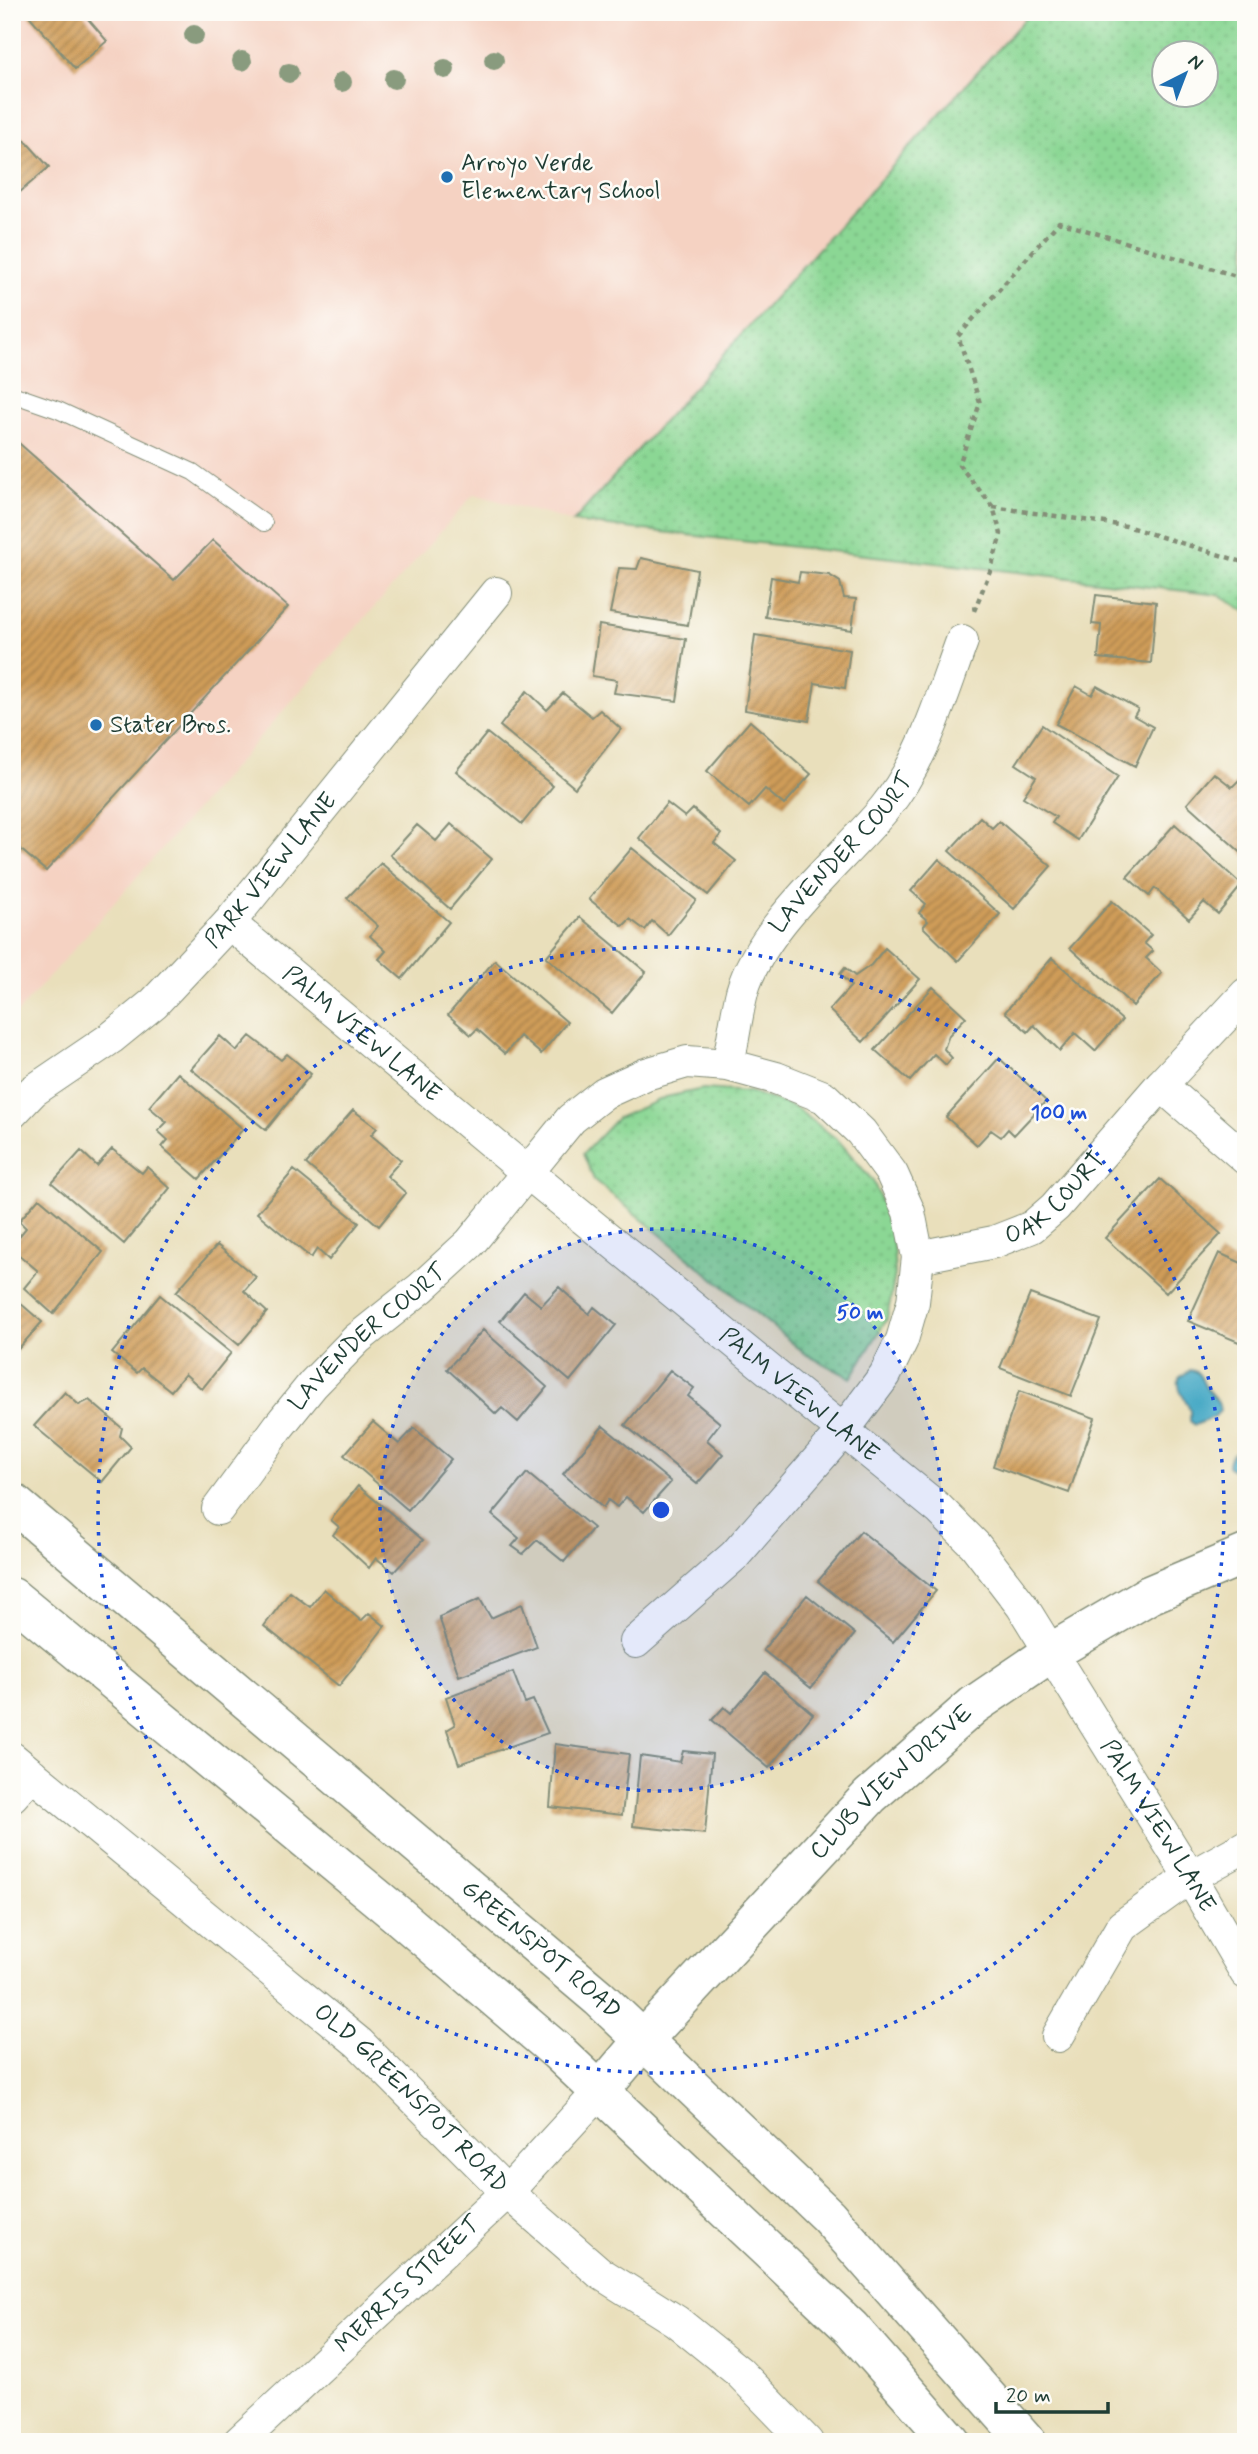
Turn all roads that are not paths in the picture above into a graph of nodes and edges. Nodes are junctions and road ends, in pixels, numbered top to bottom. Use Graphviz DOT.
graph roads {
  1 [pos="12,394"];
  2 [pos="264,523"];
  3 [pos="496,593"];
  4 [pos="962,641"];
  5 [pos="229,923"];
  6 [pos="1246,994"];
  7 [pos="728,1065"];
  8 [pos="1161,1085"];
  9 [pos="12,1113"];
  10 [pos="1246,1159"];
  11 [pos="528,1173"];
  12 [pos="918,1257"];
  13 [pos="843,1431"];
  14 [pos="12,1502"];
  15 [pos="218,1509"];
  16 [pos="1246,1553"];
  17 [pos="12,1597"];
  18 [pos="636,1642"];
  19 [pos="1052,1652"];
  20 [pos="19,1776"];
  21 [pos="1246,1846"];
  22 [pos="1190,1877"];
  23 [pos="1246,1973"];
  24 [pos="1058,2036"];
  25 [pos="644,2039"];
  26 [pos="600,2091"];
  27 [pos="507,2192"];
  28 [pos="239,2442"];
  29 [pos="807,2442"];
  30 [pos="951,2442"];
  31 [pos="1027,2442"];
  1 -- 2 [label="lane"];
  3 -- 5 [label="street, PARK VIEW LANE"];
  4 -- 7 [label="street, LAVENDER COURT"];
  5 -- 9 [label="street, PARK VIEW LANE"];
  5 -- 11 [label="street, PALM VIEW LANE"];
  6 -- 8 [label="street, OAK COURT"];
  7 -- 11 [label="street, LAVENDER COURT"];
  7 -- 12 [label="street, LAVENDER COURT"];
  8 -- 10 [label="street"];
  8 -- 12 [label="street, OAK COURT"];
  11 -- 13 [label="street, PALM VIEW LANE"];
  11 -- 15 [label="street, LAVENDER COURT"];
  12 -- 13 [label="street, LAVENDER COURT"];
  13 -- 18 [label="street"];
  13 -- 19 [label="street, PALM VIEW LANE"];
  14 -- 25 [label="main road, GREENSPOT ROAD"];
  16 -- 19 [label="main road, CLUB VIEW DRIVE"];
  17 -- 26 [label="main road"];
  19 -- 22 [label="street, PALM VIEW LANE"];
  19 -- 25 [label="main road, CLUB VIEW DRIVE"];
  20 -- 27 [label="street, OLD GREENSPOT ROAD"];
  21 -- 22 [label="street"];
  22 -- 23 [label="street, PALM VIEW LANE"];
  22 -- 24 [label="street"];
  25 -- 26 [label="main road, CLUB VIEW DRIVE"];
  25 -- 31 [label="main road, GREENSPOT ROAD"];
  26 -- 27 [label="street, MERRIS STREET"];
  26 -- 30 [label="main road"];
  27 -- 28 [label="street, MERRIS STREET"];
  27 -- 29 [label="street, OLD GREENSPOT ROAD"];
}
